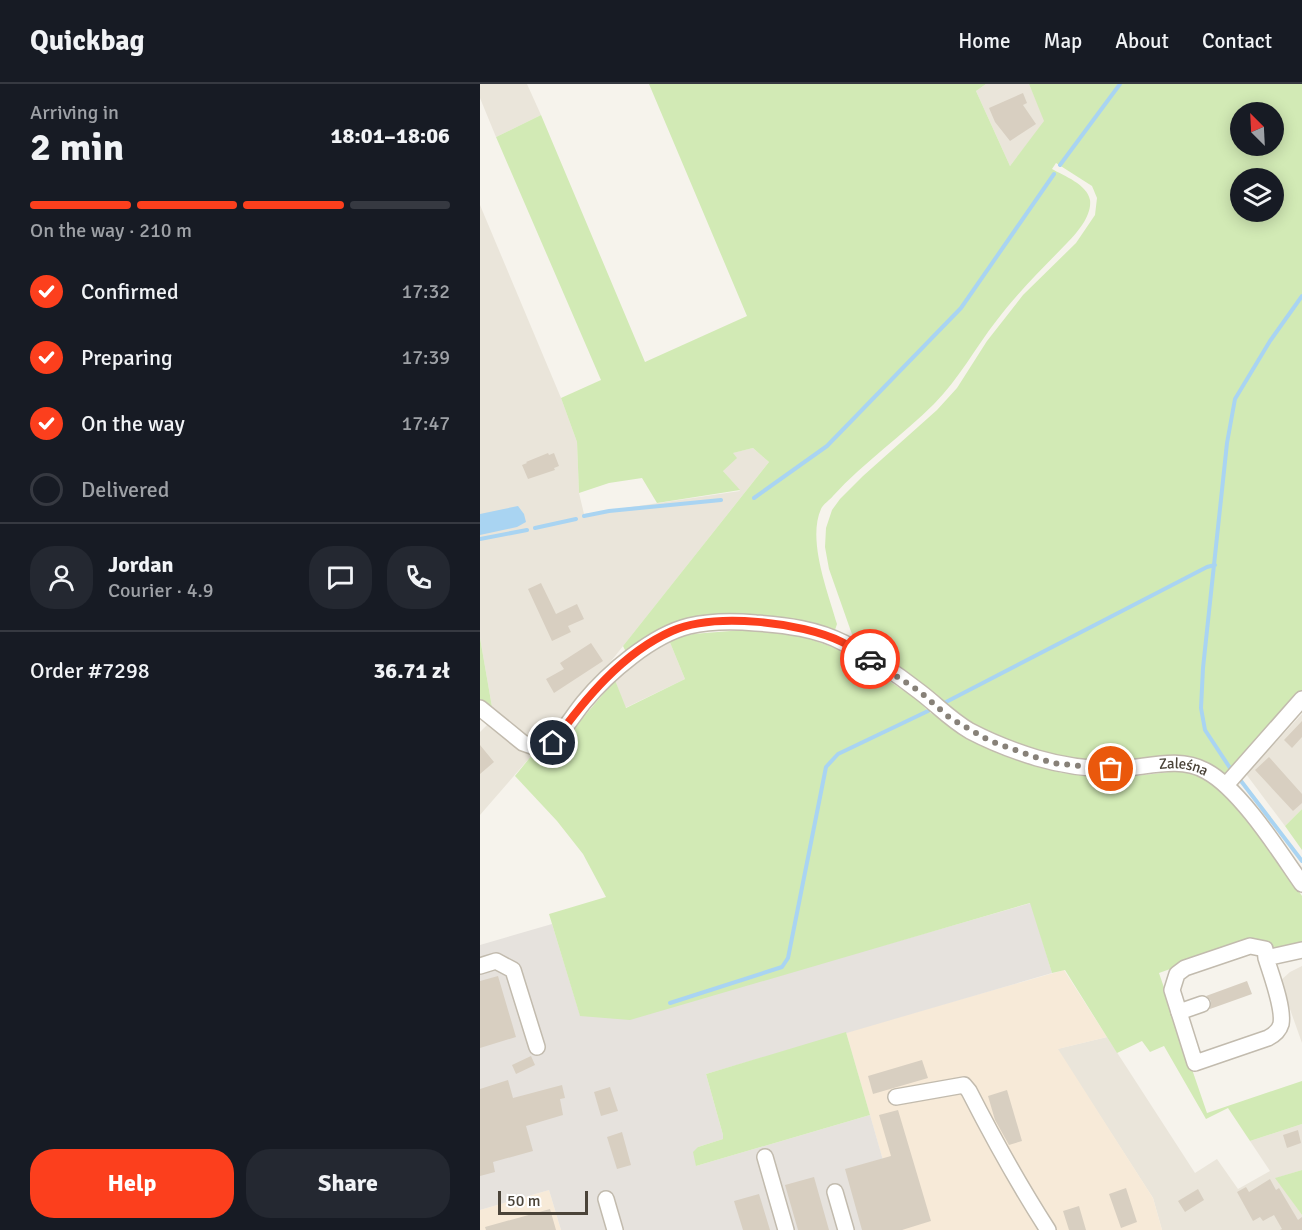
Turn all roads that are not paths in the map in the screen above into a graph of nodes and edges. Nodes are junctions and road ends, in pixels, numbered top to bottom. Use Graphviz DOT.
graph roads {
  1 [pos="1302,699"];
  2 [pos="480,708"];
  3 [pos="1226,785"];
  4 [pos="1302,884"];
  5 [pos="1302,950"];
  6 [pos="1266,958"];
  7 [pos="480,966"];
  8 [pos="1202,1004"];
  9 [pos="1179,1012"];
  10 [pos="537,1047"];
  11 [pos="896,1097"];
  12 [pos="765,1157"];
  13 [pos="835,1191"];
  14 [pos="606,1199"];
  15 [pos="615,1230"];
  16 [pos="786,1230"];
  17 [pos="846,1230"];
  18 [pos="1048,1230"];
  1 -- 3 [label="street, Zaleśna"];
  2 -- 3 [label="street, Zaleśna"];
  3 -- 4 [label="street, Zaleśna"];
  5 -- 6 [label="street"];
  6 -- 9 [label="street"];
  6 -- 9 [label="street"];
  7 -- 10 [label="street"];
  8 -- 9 [label="street"];
  11 -- 18 [label="street"];
  12 -- 16 [label="street"];
  13 -- 17 [label="street"];
  14 -- 15 [label="street"];
}
